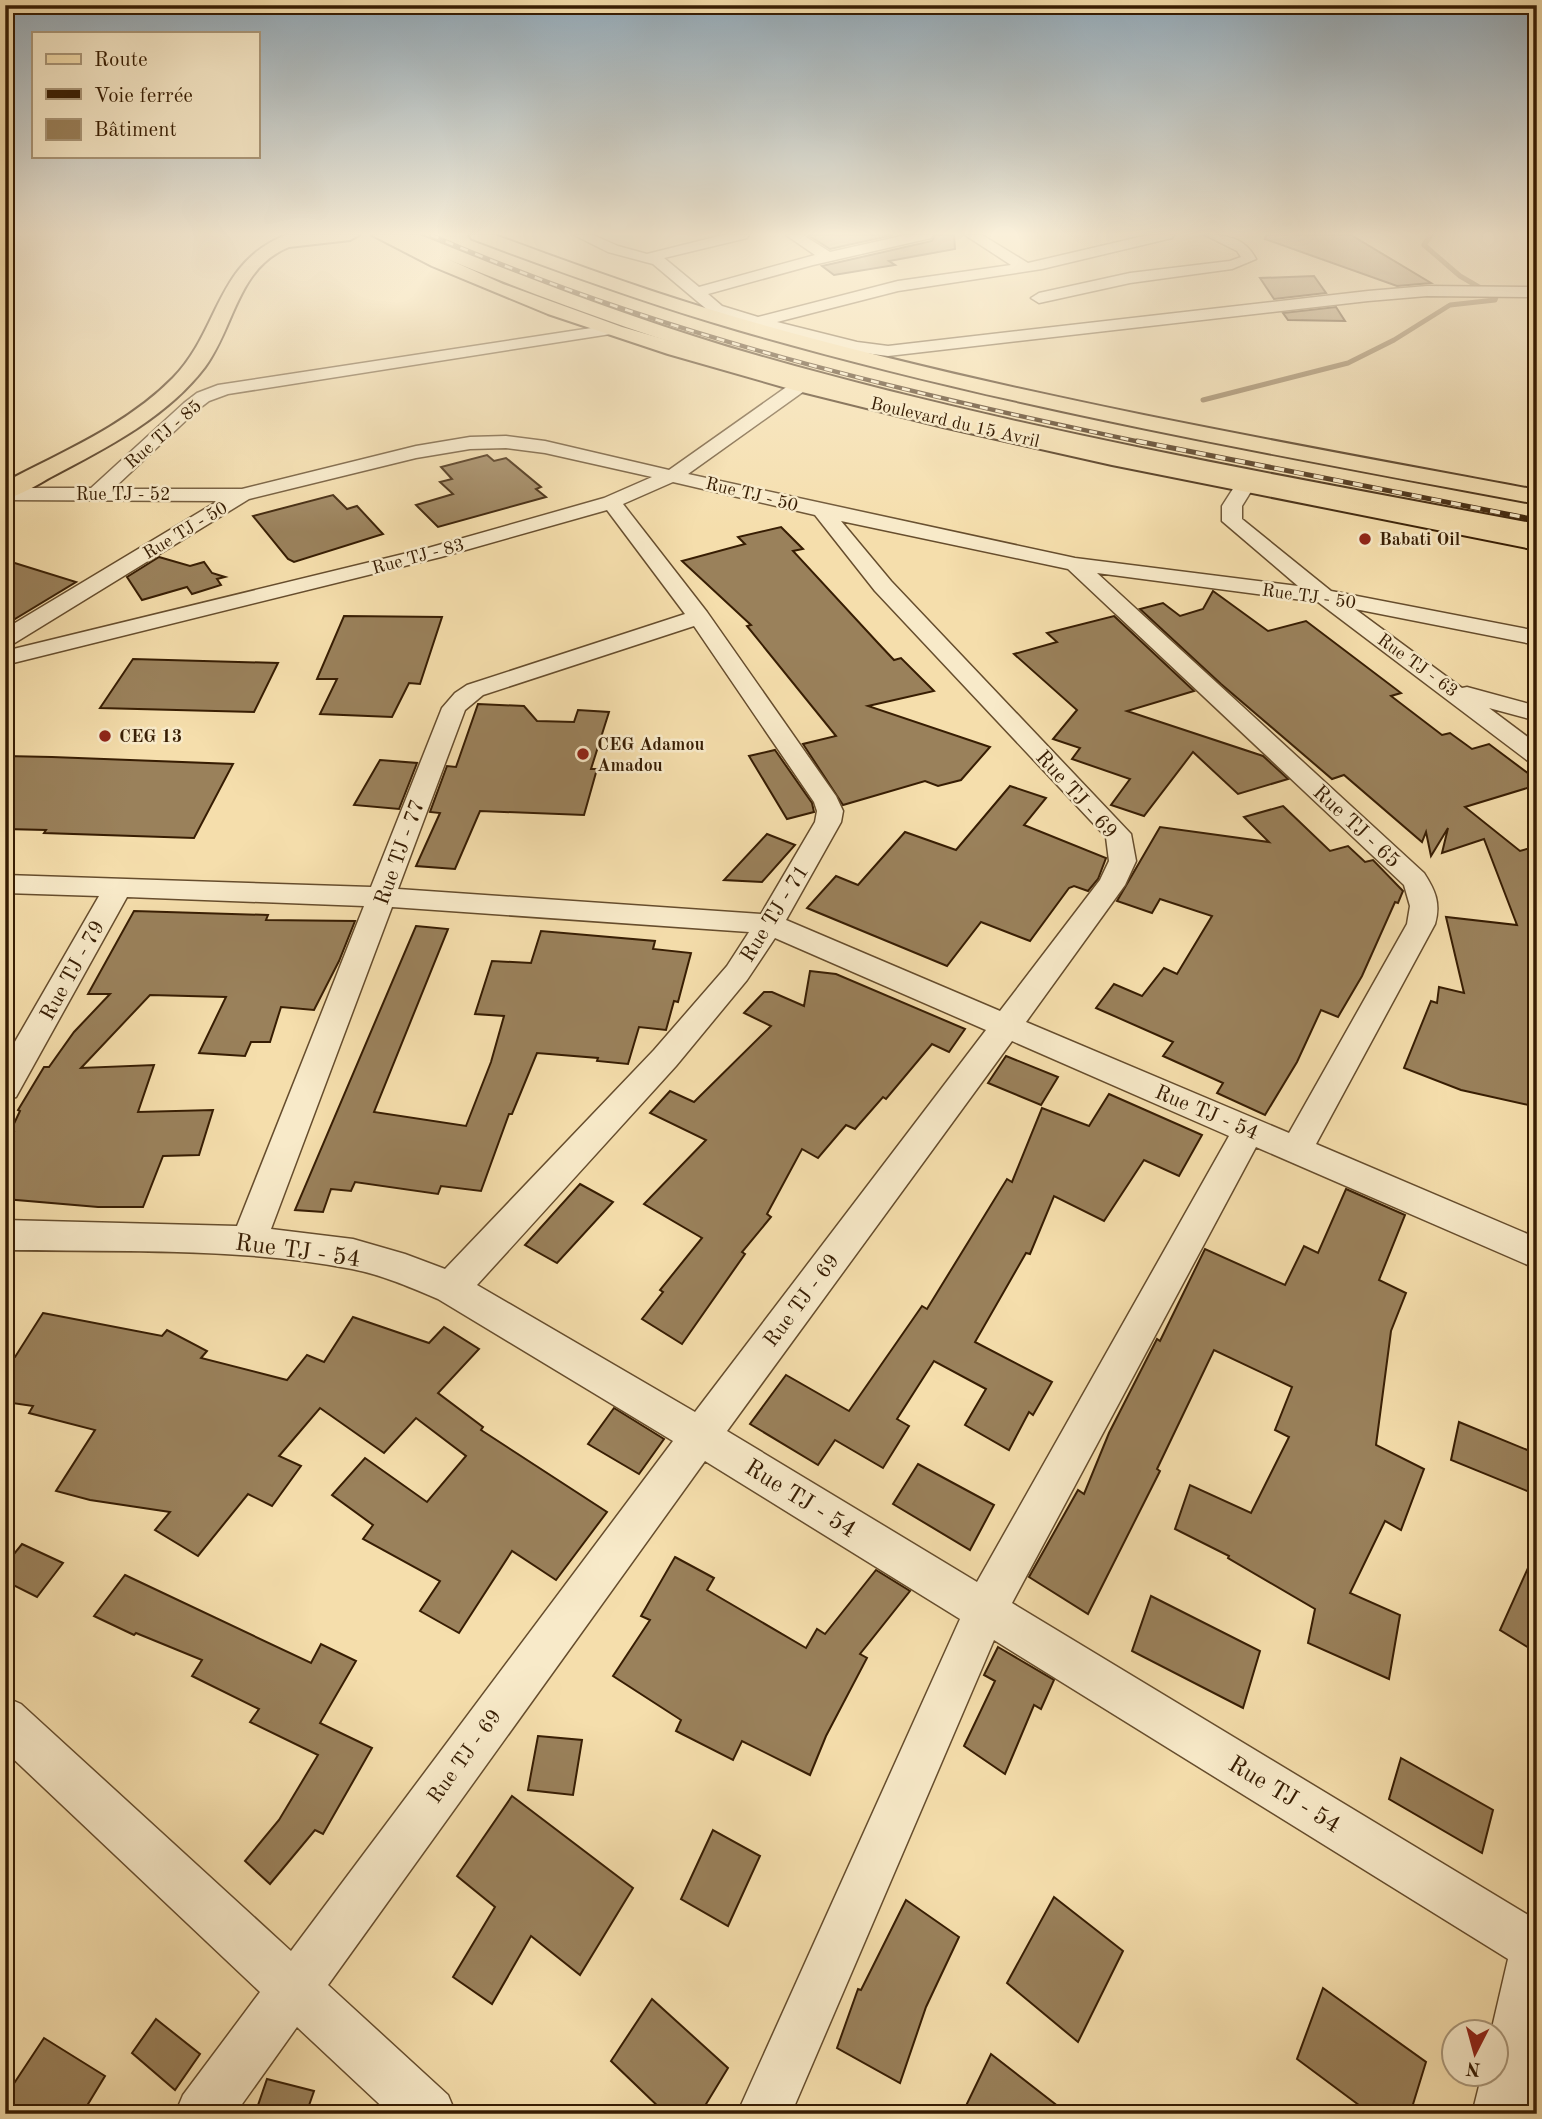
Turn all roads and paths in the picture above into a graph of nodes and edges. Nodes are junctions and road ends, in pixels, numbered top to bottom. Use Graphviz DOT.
graph roads {
  1 [pos="210,334"];
  2 [pos="586,334"];
  3 [pos="624,334"];
  4 [pos="669,334"];
  5 [pos="740,334"];
  6 [pos="781,334"];
  7 [pos="805,334"];
  8 [pos="967,334"];
  9 [pos="155,377"];
  10 [pos="801,385"];
  11 [pos="5,471"];
  12 [pos="674,475"];
  13 [pos="1245,485"];
  14 [pos="5,493"];
  15 [pos="96,494"];
  16 [pos="242,495"];
  17 [pos="1537,497"];
  18 [pos="611,502"];
  19 [pos="1537,510"];
  20 [pos="822,511"];
  21 [pos="1537,532"];
  22 [pos="1537,542"];
  23 [pos="1075,564"];
  24 [pos="1323,596"];
  25 [pos="699,617"];
  26 [pos="1537,638"];
  27 [pos="5,639"];
  28 [pos="5,659"];
  29 [pos="1452,690"];
  30 [pos="1537,714"];
  31 [pos="1537,756"];
  32 [pos="5,884"];
  33 [pos="118,888"];
  34 [pos="383,897"];
  35 [pos="769,924"];
  36 [pos="1004,1026"];
  37 [pos="5,1088"];
  38 [pos="1249,1129"];
  39 [pos="1296,1150"];
  40 [pos="5,1235"];
  41 [pos="249,1241"];
  42 [pos="1537,1254"];
  43 [pos="451,1289"];
  44 [pos="699,1436"];
  45 [pos="985,1611"];
  46 [pos="5,1720"];
  47 [pos="1536,1944"];
  48 [pos="293,1987"];
  49 [pos="202,2114"];
  50 [pos="429,2114"];
  51 [pos="764,2114"];
  52 [pos="1499,2114"];
  1 -- 14 [label="main road"];
  2 -- 15 [label="street, Rue TJ - 85"];
  3 -- 10 [label="main road, Boulevard du 15 Avril"];
  4 -- 21 [label="main road, Boulevard du 15 Avril"];
  5 -- 19 [label="main road, Boulevard du 15 Avril"];
  6 -- 17 [label="main road, Boulevard du 15 Avril"];
  7 -- 8 [label="street"];
  9 -- 11 [label="main road"];
  10 -- 12 [label="street, Rue TJ - 83"];
  10 -- 13 [label="main road, Boulevard du 15 Avril"];
  12 -- 16 [label="street, Rue TJ - 50"];
  12 -- 18 [label="street, Rue TJ - 83"];
  12 -- 20 [label="street, Rue TJ - 50"];
  13 -- 22 [label="main road, Boulevard du 15 Avril"];
  13 -- 24 [label="street, Rue TJ - 63"];
  14 -- 15 [label="street, Rue TJ - 52"];
  15 -- 16 [label="street, Rue TJ - 52"];
  16 -- 27 [label="street, Rue TJ - 50"];
  18 -- 25 [label="street, Rue TJ - 71"];
  18 -- 28 [label="street, Rue TJ - 83"];
  20 -- 23 [label="street, Rue TJ - 50"];
  20 -- 36 [label="street, Rue TJ - 69"];
  23 -- 24 [label="street, Rue TJ - 50"];
  23 -- 39 [label="street, Rue TJ - 65"];
  24 -- 26 [label="street, Rue TJ - 50"];
  24 -- 29 [label="street, Rue TJ - 63"];
  25 -- 34 [label="street, Rue TJ - 77"];
  25 -- 35 [label="street, Rue TJ - 71"];
  29 -- 30 [label="street"];
  29 -- 31 [label="street, Rue TJ - 63"];
  32 -- 33 [label="street, Rue TJ - 54"];
  33 -- 34 [label="street, Rue TJ - 54"];
  33 -- 37 [label="street, Rue TJ - 79"];
  34 -- 35 [label="street, Rue TJ - 54"];
  34 -- 41 [label="street, Rue TJ - 77"];
  35 -- 36 [label="street, Rue TJ - 54"];
  35 -- 43 [label="street, Rue TJ - 71"];
  36 -- 38 [label="street, Rue TJ - 54"];
  36 -- 44 [label="street, Rue TJ - 69"];
  38 -- 39 [label="street, Rue TJ - 54"];
  38 -- 45 [label="street"];
  39 -- 42 [label="street, Rue TJ - 54"];
  40 -- 41 [label="street, Rue TJ - 54"];
  41 -- 43 [label="street, Rue TJ - 54"];
  43 -- 44 [label="street, Rue TJ - 54"];
  44 -- 45 [label="street, Rue TJ - 54"];
  44 -- 48 [label="street, Rue TJ - 69"];
  45 -- 47 [label="street, Rue TJ - 54"];
  45 -- 51 [label="street"];
  46 -- 48 [label="street"];
  47 -- 52 [label="street"];
  48 -- 49 [label="street, Rue TJ - 69"];
  48 -- 50 [label="street"];
}
